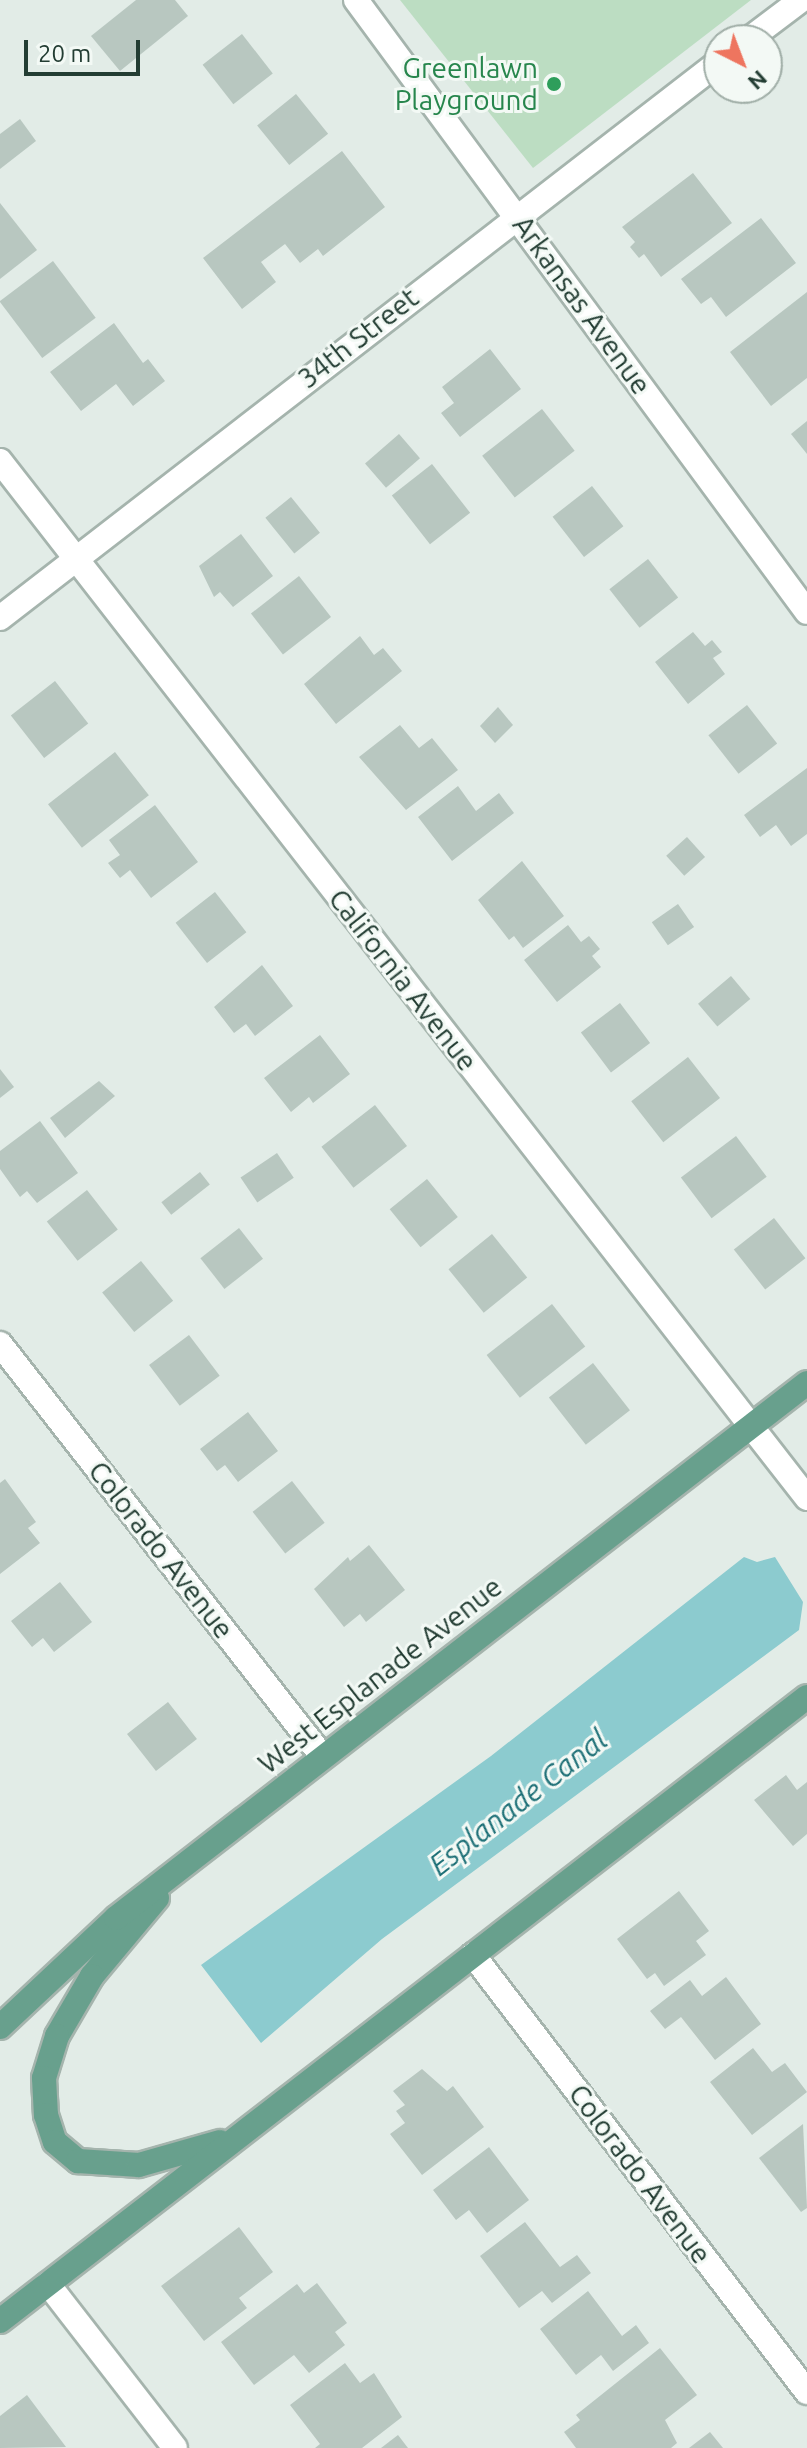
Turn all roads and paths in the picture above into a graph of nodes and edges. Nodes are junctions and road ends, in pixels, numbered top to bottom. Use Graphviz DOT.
graph roads {
  1 [pos="356,0"];
  2 [pos="801,0"];
  3 [pos="769,24"];
  4 [pos="703,74"];
  5 [pos="516,215"];
  6 [pos="0,461"];
  7 [pos="76,559"];
  8 [pos="807,612"];
  9 [pos="0,618"];
  10 [pos="0,1344"];
  11 [pos="807,1383"];
  12 [pos="750,1427"];
  13 [pos="807,1498"];
  14 [pos="807,1697"];
  15 [pos="322,1756"];
  16 [pos="187,1863"];
  17 [pos="473,1955"];
  18 [pos="0,2027"];
  19 [pos="241,2134"];
  20 [pos="48,2284"];
  21 [pos="0,2321"];
  22 [pos="807,2392"];
  23 [pos="175,2448"];
  1 -- 5 [label="street, Arkansas Avenue"];
  2 -- 3 [label="street"];
  4 -- 5 [label="street, 34th Street"];
  5 -- 7 [label="street, 34th Street"];
  5 -- 8 [label="street, Arkansas Avenue"];
  6 -- 7 [label="street, California Avenue"];
  7 -- 9 [label="street, 34th Street"];
  7 -- 12 [label="street, California Avenue"];
  10 -- 15 [label="street, Colorado Avenue"];
  11 -- 12 [label="main road, West Esplanade Avenue"];
  12 -- 13 [label="street, California Avenue"];
  12 -- 15 [label="main road, West Esplanade Avenue"];
  14 -- 17 [label="main road"];
  15 -- 16 [label="main road, West Esplanade Avenue"];
  16 -- 18 [label="main road, West Esplanade Avenue"];
  16 -- 19 [label="main road"];
  17 -- 19 [label="main road"];
  17 -- 22 [label="street, Colorado Avenue"];
  19 -- 20 [label="main road"];
  20 -- 21 [label="main road"];
  20 -- 23 [label="street"];
}
